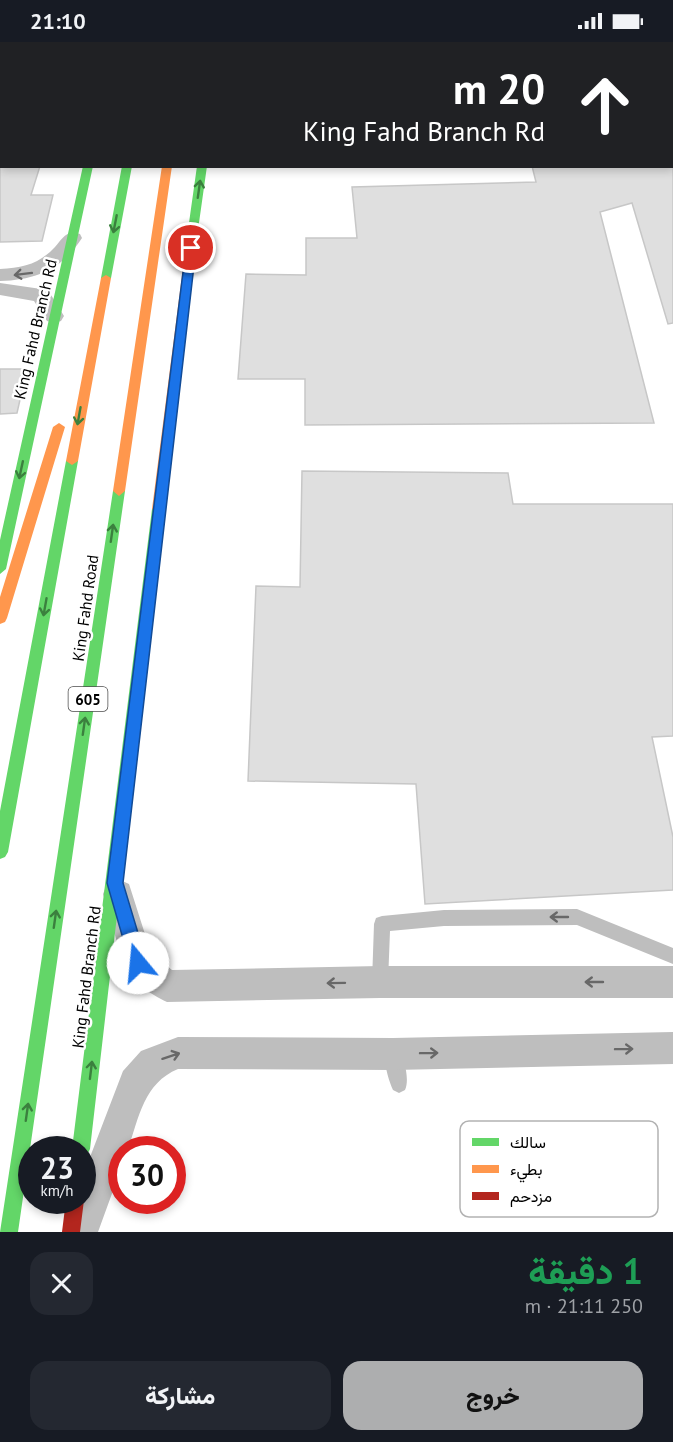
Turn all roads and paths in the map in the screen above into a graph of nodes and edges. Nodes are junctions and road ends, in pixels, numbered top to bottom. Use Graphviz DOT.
graph roads {
  1 [pos="87,168"];
  2 [pos="126,168"];
  3 [pos="167,168"];
  4 [pos="202,168"];
  5 [pos="72,238"];
  6 [pos="0,275"];
  7 [pos="103,285"];
  8 [pos="0,289"];
  9 [pos="54,316"];
  10 [pos="72,385"];
  11 [pos="62,418"];
  12 [pos="0,569"];
  13 [pos="0,618"];
  14 [pos="0,852"];
  15 [pos="115,883"];
  16 [pos="673,957"];
  17 [pos="380,982"];
  18 [pos="673,982"];
  19 [pos="673,1048"];
  20 [pos="83,1136"];
  21 [pos="73,1214"];
  22 [pos="9,1232"];
  23 [pos="71,1232"];
  24 [pos="80,1232"];
  1 -- 5 [label="main road, King Fahd Branch Rd"];
  2 -- 7 [label="main road, one-way"];
  22 -- 3 [label="main road, King Fahd Road / 605, one-way"];
  15 -- 4 [label="main road, King Fahd Branch Rd, one-way"];
  5 -- 6 [label="street, one-way"];
  5 -- 9 [label="main road, King Fahd Branch Rd"];
  7 -- 10 [label="main road"];
  7 -- 14 [label="main road, one-way"];
  8 -- 9 [label="street"];
  9 -- 12 [label="main road, King Fahd Branch Rd, one-way"];
  11 -- 13 [label="main road"];
  17 -- 15 [label="street, one-way"];
  20 -- 15 [label="main road, King Fahd Branch Rd, one-way"];
  16 -- 17 [label="lane, one-way"];
  18 -- 17 [label="street, one-way"];
  24 -- 19 [label="street, one-way"];
  21 -- 23 [label="main road"];
}
